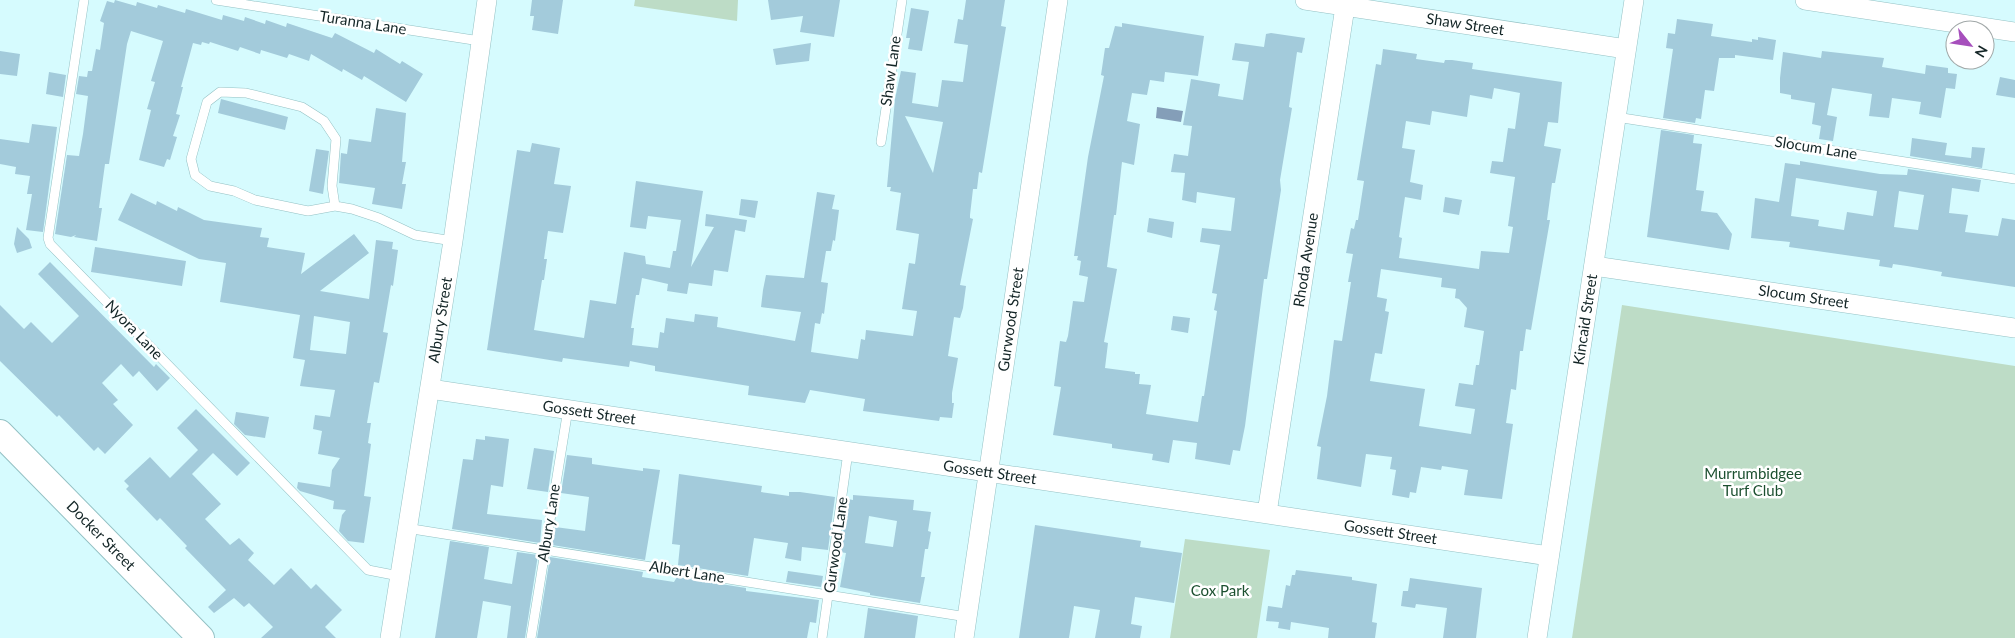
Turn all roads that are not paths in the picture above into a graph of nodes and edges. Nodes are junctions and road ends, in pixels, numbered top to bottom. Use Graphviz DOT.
graph roads {
  1 [pos="84,0"];
  2 [pos="216,0"];
  3 [pos="487,0"];
  4 [pos="902,0"];
  5 [pos="1058,0"];
  6 [pos="1305,0"];
  7 [pos="1634,0"];
  8 [pos="1805,0"];
  9 [pos="1345,7"];
  10 [pos="2015,32"];
  11 [pos="480,41"];
  12 [pos="1626,49"];
  13 [pos="1616,117"];
  14 [pos="881,142"];
  15 [pos="2015,179"];
  16 [pos="335,206"];
  17 [pos="453,242"];
  18 [pos="1594,266"];
  19 [pos="2015,328"];
  20 [pos="430,389"];
  21 [pos="568,409"];
  22 [pos="0,433"];
  23 [pos="848,452"];
  24 [pos="987,472"];
  25 [pos="1267,513"];
  26 [pos="406,528"];
  27 [pos="544,550"];
  28 [pos="1550,556"];
  29 [pos="399,576"];
  30 [pos="830,595"];
  31 [pos="967,617"];
  32 [pos="201,638"];
  33 [pos="390,638"];
  34 [pos="531,638"];
  35 [pos="822,638"];
  36 [pos="964,638"];
  37 [pos="1537,638"];
  1 -- 29 [label="lane, Nyora Lane"];
  2 -- 11 [label="lane, Turanna Lane"];
  3 -- 11 [label="street, Albury Street"];
  4 -- 14 [label="lane, Shaw Lane"];
  5 -- 24 [label="street, Gurwood Street"];
  6 -- 9 [label="street, Shaw Street"];
  7 -- 12 [label="street, Kincaid Street"];
  8 -- 10 [label="street"];
  9 -- 12 [label="street, Shaw Street"];
  9 -- 25 [label="street, Rhoda Avenue"];
  11 -- 17 [label="street, Albury Street"];
  12 -- 13 [label="street, Kincaid Street"];
  13 -- 15 [label="lane, Slocum Lane"];
  13 -- 18 [label="street, Kincaid Street"];
  16 -- 16 [label="lane"];
  16 -- 17 [label="lane"];
  17 -- 20 [label="street, Albury Street"];
  18 -- 19 [label="street, Slocum Street"];
  18 -- 28 [label="street, Kincaid Street"];
  20 -- 21 [label="street, Gossett Street"];
  20 -- 26 [label="street, Albury Street"];
  21 -- 23 [label="street, Gossett Street"];
  21 -- 27 [label="lane, Albury Lane"];
  22 -- 32 [label="main road, Docker Street"];
  23 -- 24 [label="street, Gossett Street"];
  23 -- 30 [label="lane, Gurwood Lane"];
  24 -- 25 [label="street, Gossett Street"];
  24 -- 31 [label="street, Gurwood Street"];
  25 -- 28 [label="street, Gossett Street"];
  26 -- 27 [label="lane, Albert Lane"];
  26 -- 29 [label="street, Albury Street"];
  27 -- 30 [label="lane, Albert Lane"];
  27 -- 34 [label="lane, Albury Lane"];
  28 -- 37 [label="street, Kincaid Street"];
  29 -- 33 [label="street, Albury Street"];
  30 -- 31 [label="lane, Albert Lane"];
  30 -- 35 [label="lane, Gurwood Lane"];
  31 -- 36 [label="street, Gurwood Street"];
}
